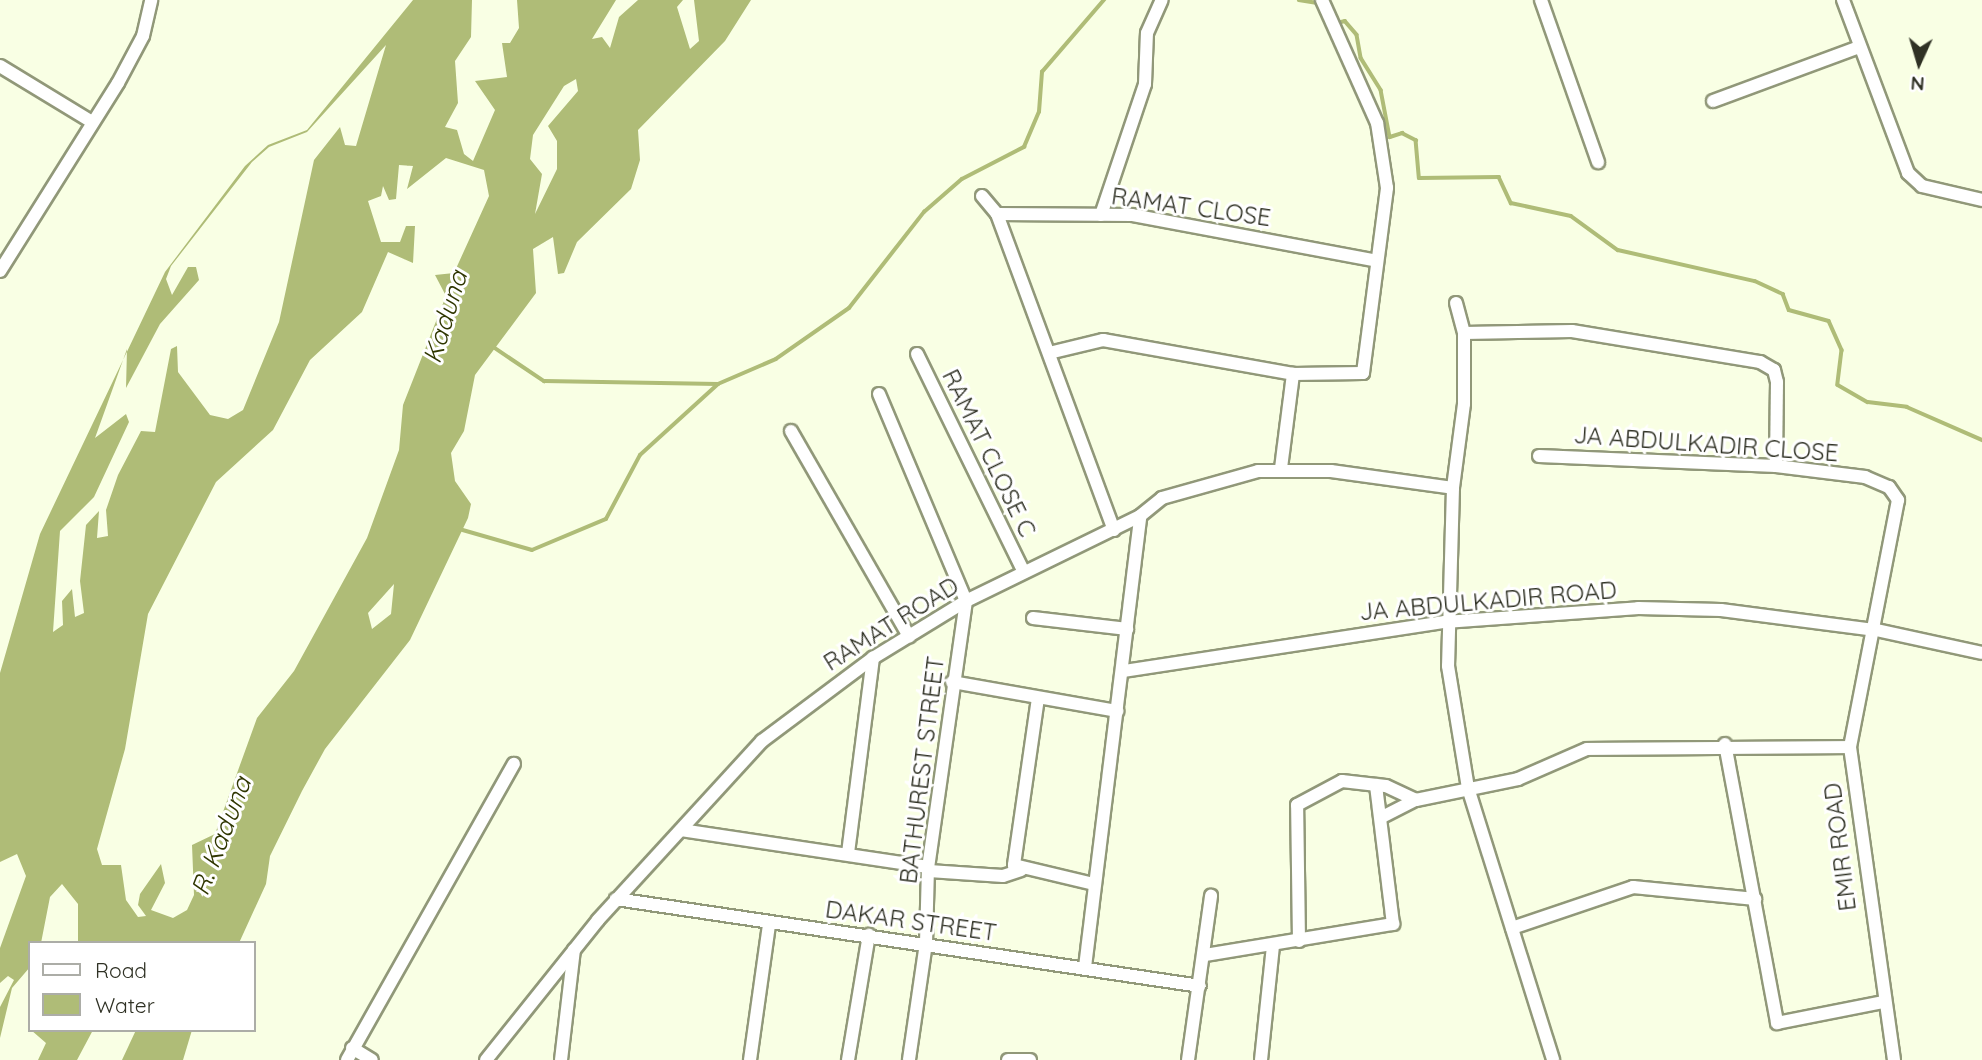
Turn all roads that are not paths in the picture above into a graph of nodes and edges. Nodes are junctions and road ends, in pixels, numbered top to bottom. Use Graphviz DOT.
graph roads {
  1 [pos="151,0"];
  2 [pos="1162,0"];
  3 [pos="1322,0"];
  4 [pos="1541,0"];
  5 [pos="1843,0"];
  6 [pos="1859,47"];
  7 [pos="0,66"];
  8 [pos="1713,101"];
  9 [pos="92,122"];
  10 [pos="1598,162"];
  11 [pos="982,197"];
  12 [pos="1982,201"];
  13 [pos="997,214"];
  14 [pos="1101,215"];
  15 [pos="1377,261"];
  16 [pos="0,271"];
  17 [pos="1456,303"];
  18 [pos="1464,334"];
  19 [pos="1049,353"];
  20 [pos="917,354"];
  21 [pos="1293,373"];
  22 [pos="879,394"];
  23 [pos="791,431"];
  24 [pos="1539,456"];
  25 [pos="1776,466"];
  26 [pos="1281,468"];
  27 [pos="1453,488"];
  28 [pos="1140,516"];
  29 [pos="1114,530"];
  30 [pos="1023,570"];
  31 [pos="966,601"];
  32 [pos="1033,618"];
  33 [pos="1445,622"];
  34 [pos="1127,629"];
  35 [pos="1875,630"];
  36 [pos="909,636"];
  37 [pos="1982,653"];
  38 [pos="873,658"];
  39 [pos="1124,671"];
  40 [pos="952,682"];
  41 [pos="1038,698"];
  42 [pos="1117,711"];
  43 [pos="1725,744"];
  44 [pos="1850,747"];
  45 [pos="514,764"];
  46 [pos="1376,785"];
  47 [pos="1468,788"];
  48 [pos="1416,800"];
  49 [pos="1382,817"];
  50 [pos="681,830"];
  51 [pos="848,853"];
  52 [pos="928,869"];
  53 [pos="1021,870"];
  54 [pos="1094,884"];
  55 [pos="1211,896"];
  56 [pos="616,899"];
  57 [pos="1755,899"];
  58 [pos="769,923"];
  59 [pos="1512,928"];
  60 [pos="869,935"];
  61 [pos="1299,941"];
  62 [pos="926,943"];
  63 [pos="1273,946"];
  64 [pos="574,950"];
  65 [pos="1205,955"];
  66 [pos="1085,967"];
  67 [pos="1200,986"];
  68 [pos="1883,1002"];
  69 [pos="349,1054"];
  70 [pos="1009,1059"];
  71 [pos="372,1060"];
  72 [pos="486,1060"];
  73 [pos="561,1060"];
  74 [pos="750,1060"];
  75 [pos="848,1060"];
  76 [pos="909,1060"];
  77 [pos="1030,1060"];
  78 [pos="1188,1060"];
  79 [pos="1261,1060"];
  80 [pos="1553,1060"];
  81 [pos="1894,1060"];
  1 -- 9 [label="street"];
  2 -- 14 [label="street"];
  3 -- 15 [label="street"];
  4 -- 10 [label="street"];
  5 -- 6 [label="street"];
  6 -- 8 [label="street"];
  6 -- 12 [label="street"];
  7 -- 9 [label="street"];
  9 -- 16 [label="street"];
  11 -- 13 [label="street"];
  13 -- 14 [label="street, RAMAT CLOSE"];
  13 -- 19 [label="street"];
  14 -- 15 [label="street, RAMAT CLOSE"];
  15 -- 21 [label="street"];
  17 -- 18 [label="street"];
  18 -- 25 [label="street"];
  18 -- 27 [label="street"];
  19 -- 21 [label="street"];
  19 -- 29 [label="street"];
  20 -- 30 [label="street, RAMAT CLOSE C"];
  21 -- 26 [label="street"];
  22 -- 31 [label="street"];
  23 -- 36 [label="street"];
  24 -- 25 [label="street, JA ABDULKADIR CLOSE"];
  25 -- 35 [label="street, JA ABDULKADIR CLOSE"];
  26 -- 27 [label="street, RAMAT ROAD"];
  26 -- 28 [label="street, RAMAT ROAD"];
  27 -- 33 [label="street"];
  28 -- 29 [label="street, RAMAT ROAD"];
  28 -- 34 [label="street"];
  29 -- 30 [label="street, RAMAT ROAD"];
  30 -- 31 [label="street, RAMAT ROAD"];
  31 -- 36 [label="street, RAMAT ROAD"];
  31 -- 40 [label="street, BATHUREST STREET"];
  32 -- 34 [label="street"];
  33 -- 35 [label="street, JA ABDULKADIR ROAD"];
  33 -- 39 [label="street, JA ABDULKADIR ROAD"];
  33 -- 47 [label="street"];
  34 -- 39 [label="street"];
  35 -- 37 [label="street, JA ABDULKADIR ROAD"];
  35 -- 44 [label="street, EMIR ROAD"];
  36 -- 38 [label="street, RAMAT ROAD"];
  38 -- 50 [label="street, RAMAT ROAD"];
  38 -- 51 [label="street"];
  39 -- 42 [label="street"];
  40 -- 41 [label="street"];
  40 -- 52 [label="street, BATHUREST STREET"];
  41 -- 42 [label="street"];
  41 -- 53 [label="street"];
  42 -- 54 [label="street"];
  43 -- 44 [label="street"];
  43 -- 47 [label="street"];
  43 -- 57 [label="street"];
  44 -- 68 [label="street, EMIR ROAD"];
  45 -- 69 [label="street"];
  46 -- 48 [label="street"];
  46 -- 49 [label="street"];
  46 -- 61 [label="street"];
  47 -- 48 [label="street"];
  47 -- 59 [label="street"];
  48 -- 49 [label="street"];
  49 -- 61 [label="street"];
  50 -- 51 [label="street"];
  50 -- 56 [label="street, RAMAT ROAD"];
  51 -- 52 [label="street"];
  52 -- 53 [label="street"];
  52 -- 62 [label="street, BATHUREST STREET"];
  53 -- 54 [label="street"];
  54 -- 66 [label="street"];
  55 -- 65 [label="street"];
  56 -- 58 [label="street, DAKAR STREET"];
  56 -- 64 [label="street, RAMAT ROAD"];
  57 -- 59 [label="street"];
  57 -- 68 [label="street"];
  58 -- 60 [label="street, DAKAR STREET"];
  58 -- 74 [label="street"];
  59 -- 80 [label="street"];
  60 -- 62 [label="street, DAKAR STREET"];
  60 -- 75 [label="street"];
  61 -- 63 [label="street"];
  62 -- 66 [label="street, DAKAR STREET"];
  62 -- 76 [label="street, BATHUREST STREET"];
  63 -- 65 [label="street"];
  63 -- 79 [label="street"];
  64 -- 72 [label="street, RAMAT ROAD"];
  64 -- 73 [label="street"];
  65 -- 67 [label="street"];
  66 -- 67 [label="street, DAKAR STREET"];
  67 -- 78 [label="street"];
  68 -- 81 [label="street, EMIR ROAD"];
  69 -- 71 [label="street"];
  70 -- 77 [label="street"];
}
